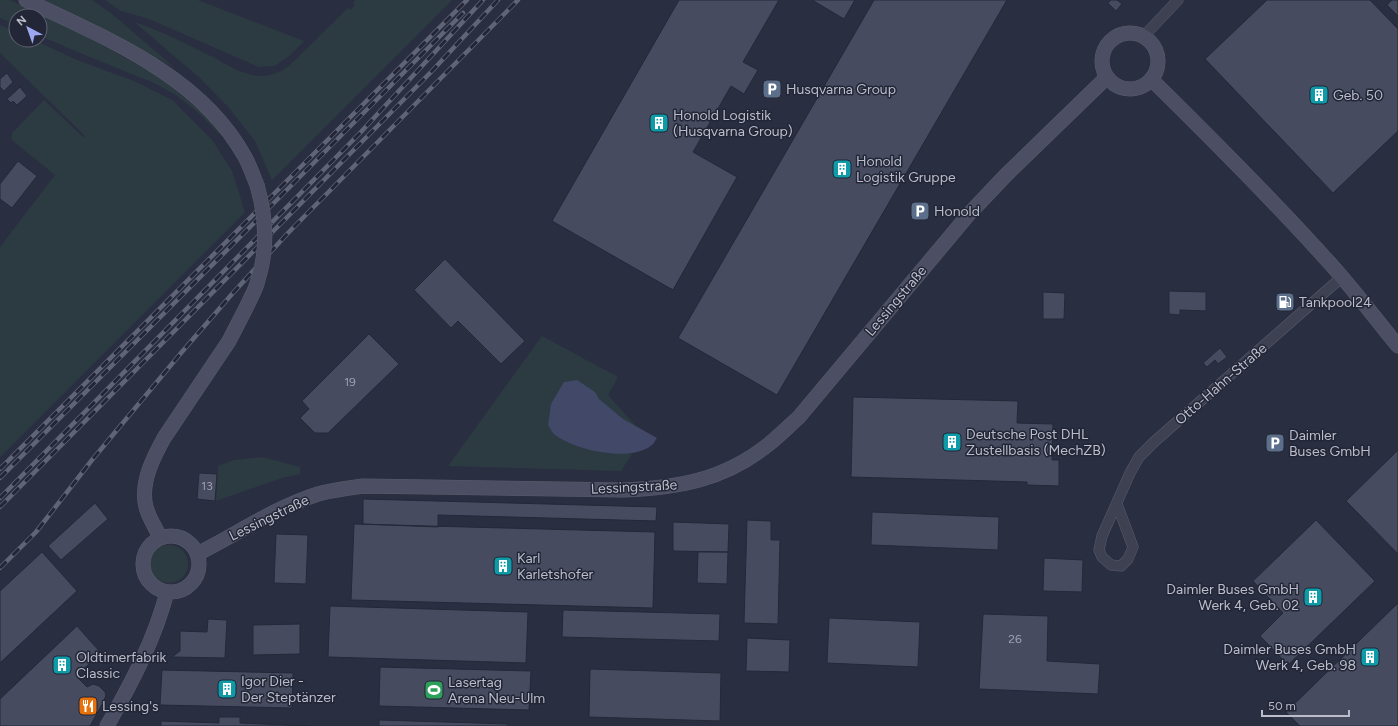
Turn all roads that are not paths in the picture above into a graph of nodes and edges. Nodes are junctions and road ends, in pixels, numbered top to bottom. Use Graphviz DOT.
graph roads {
  1 [pos="26,0"];
  2 [pos="1178,0"];
  3 [pos="1144,36"];
  4 [pos="1107,77"];
  5 [pos="1151,79"];
  6 [pos="1342,277"];
  7 [pos="1398,346"];
  8 [pos="1117,504"];
  9 [pos="161,538"];
  10 [pos="197,554"];
  11 [pos="167,592"];
  12 [pos="107,726"];
  1 -- 9 [label="street, bridge"];
  2 -- 3 [label="street"];
  3 -- 4 [label="street"];
  3 -- 5 [label="street"];
  4 -- 5 [label="street"];
  4 -- 10 [label="street, Lessingstraße"];
  5 -- 6 [label="street"];
  6 -- 7 [label="street"];
  6 -- 8 [label="street, Otto-Hahn-Straße"];
  8 -- 8 [label="street, Otto-Hahn-Straße"];
  9 -- 10 [label="street"];
  9 -- 11 [label="street"];
  10 -- 11 [label="street"];
  11 -- 12 [label="street"];
}
